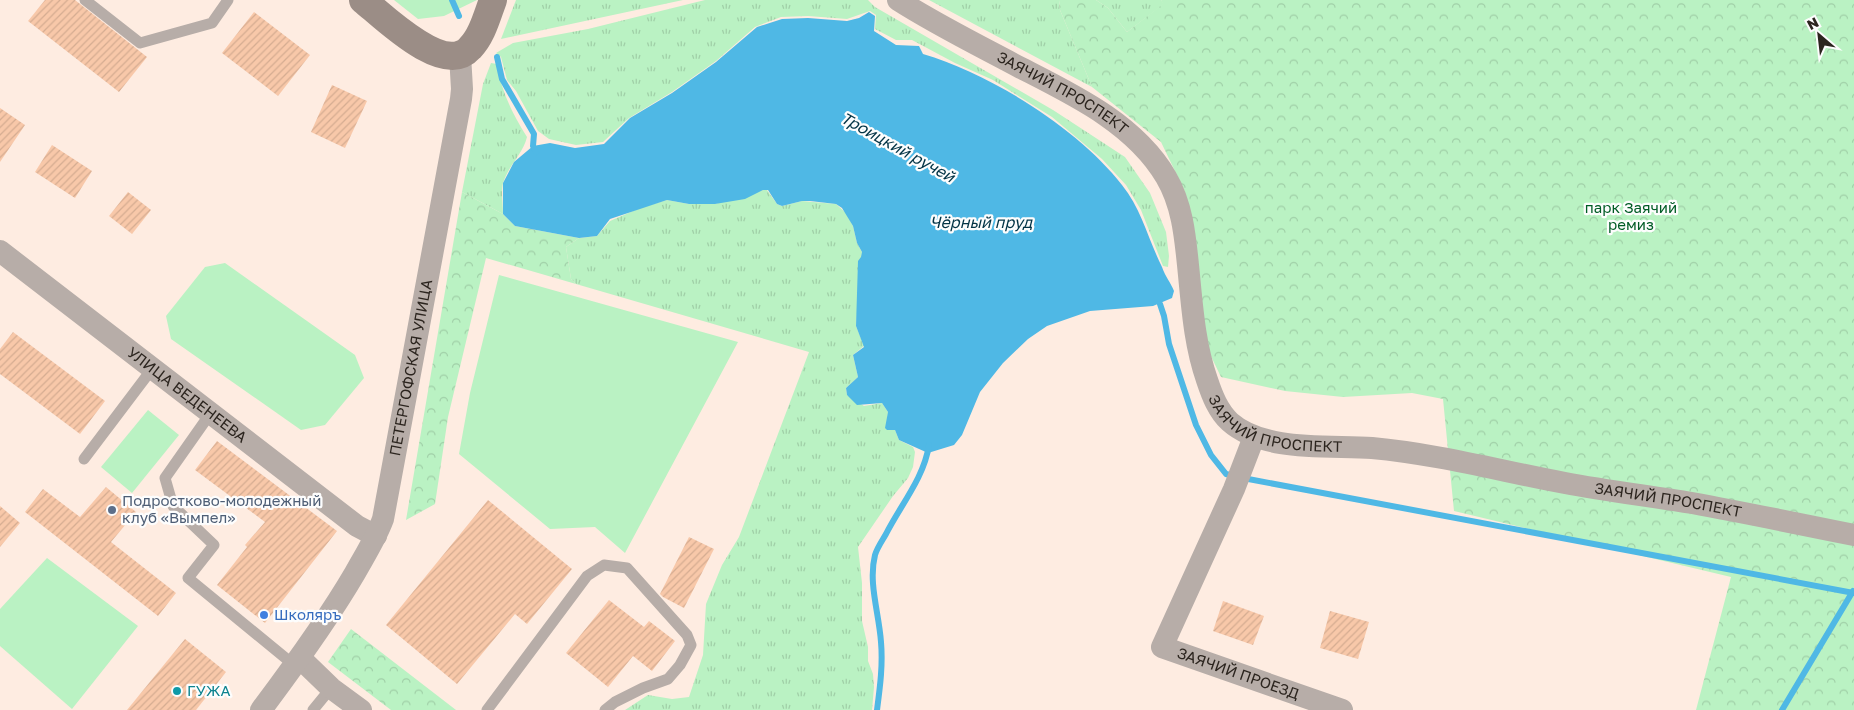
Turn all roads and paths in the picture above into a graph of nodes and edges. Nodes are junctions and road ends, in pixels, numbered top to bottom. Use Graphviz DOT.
graph roads {
  1 [pos="85,0"];
  2 [pos="228,0"];
  3 [pos="363,0"];
  4 [pos="493,0"];
  5 [pos="898,0"];
  6 [pos="460,55"];
  7 [pos="2,258"];
  8 [pos="152,369"];
  9 [pos="210,414"];
  10 [pos="1254,437"];
  11 [pos="84,459"];
  12 [pos="1854,535"];
  13 [pos="376,536"];
  14 [pos="297,662"];
  15 [pos="331,688"];
  16 [pos="261,710"];
  17 [pos="313,710"];
  18 [pos="361,710"];
  19 [pos="487,710"];
  20 [pos="605,710"];
  21 [pos="1342,710"];
  1 -- 2 [label="lane"];
  3 -- 6 [label="main road"];
  4 -- 6 [label="main road"];
  5 -- 10 [label="street, ЗАЯЧИЙ ПРОСПЕКТ"];
  6 -- 13 [label="street, ПЕТЕРГОФСКАЯ УЛИЦА"];
  7 -- 8 [label="street, УЛИЦА ВЕДЕНЕЕВА"];
  8 -- 9 [label="street, УЛИЦА ВЕДЕНЕЕВА"];
  8 -- 11 [label="lane"];
  9 -- 13 [label="street, УЛИЦА ВЕДЕНЕЕВА"];
  9 -- 14 [label="lane"];
  10 -- 12 [label="street, ЗАЯЧИЙ ПРОСПЕКТ"];
  10 -- 21 [label="street, ЗАЯЧИЙ ПРОЕЗД"];
  13 -- 14 [label="street, ПЕТЕРГОФСКАЯ УЛИЦА"];
  14 -- 15 [label="street"];
  14 -- 16 [label="street, ПЕТЕРГОФСКАЯ УЛИЦА"];
  15 -- 17 [label="lane"];
  15 -- 18 [label="street"];
  19 -- 20 [label="lane"];
}
